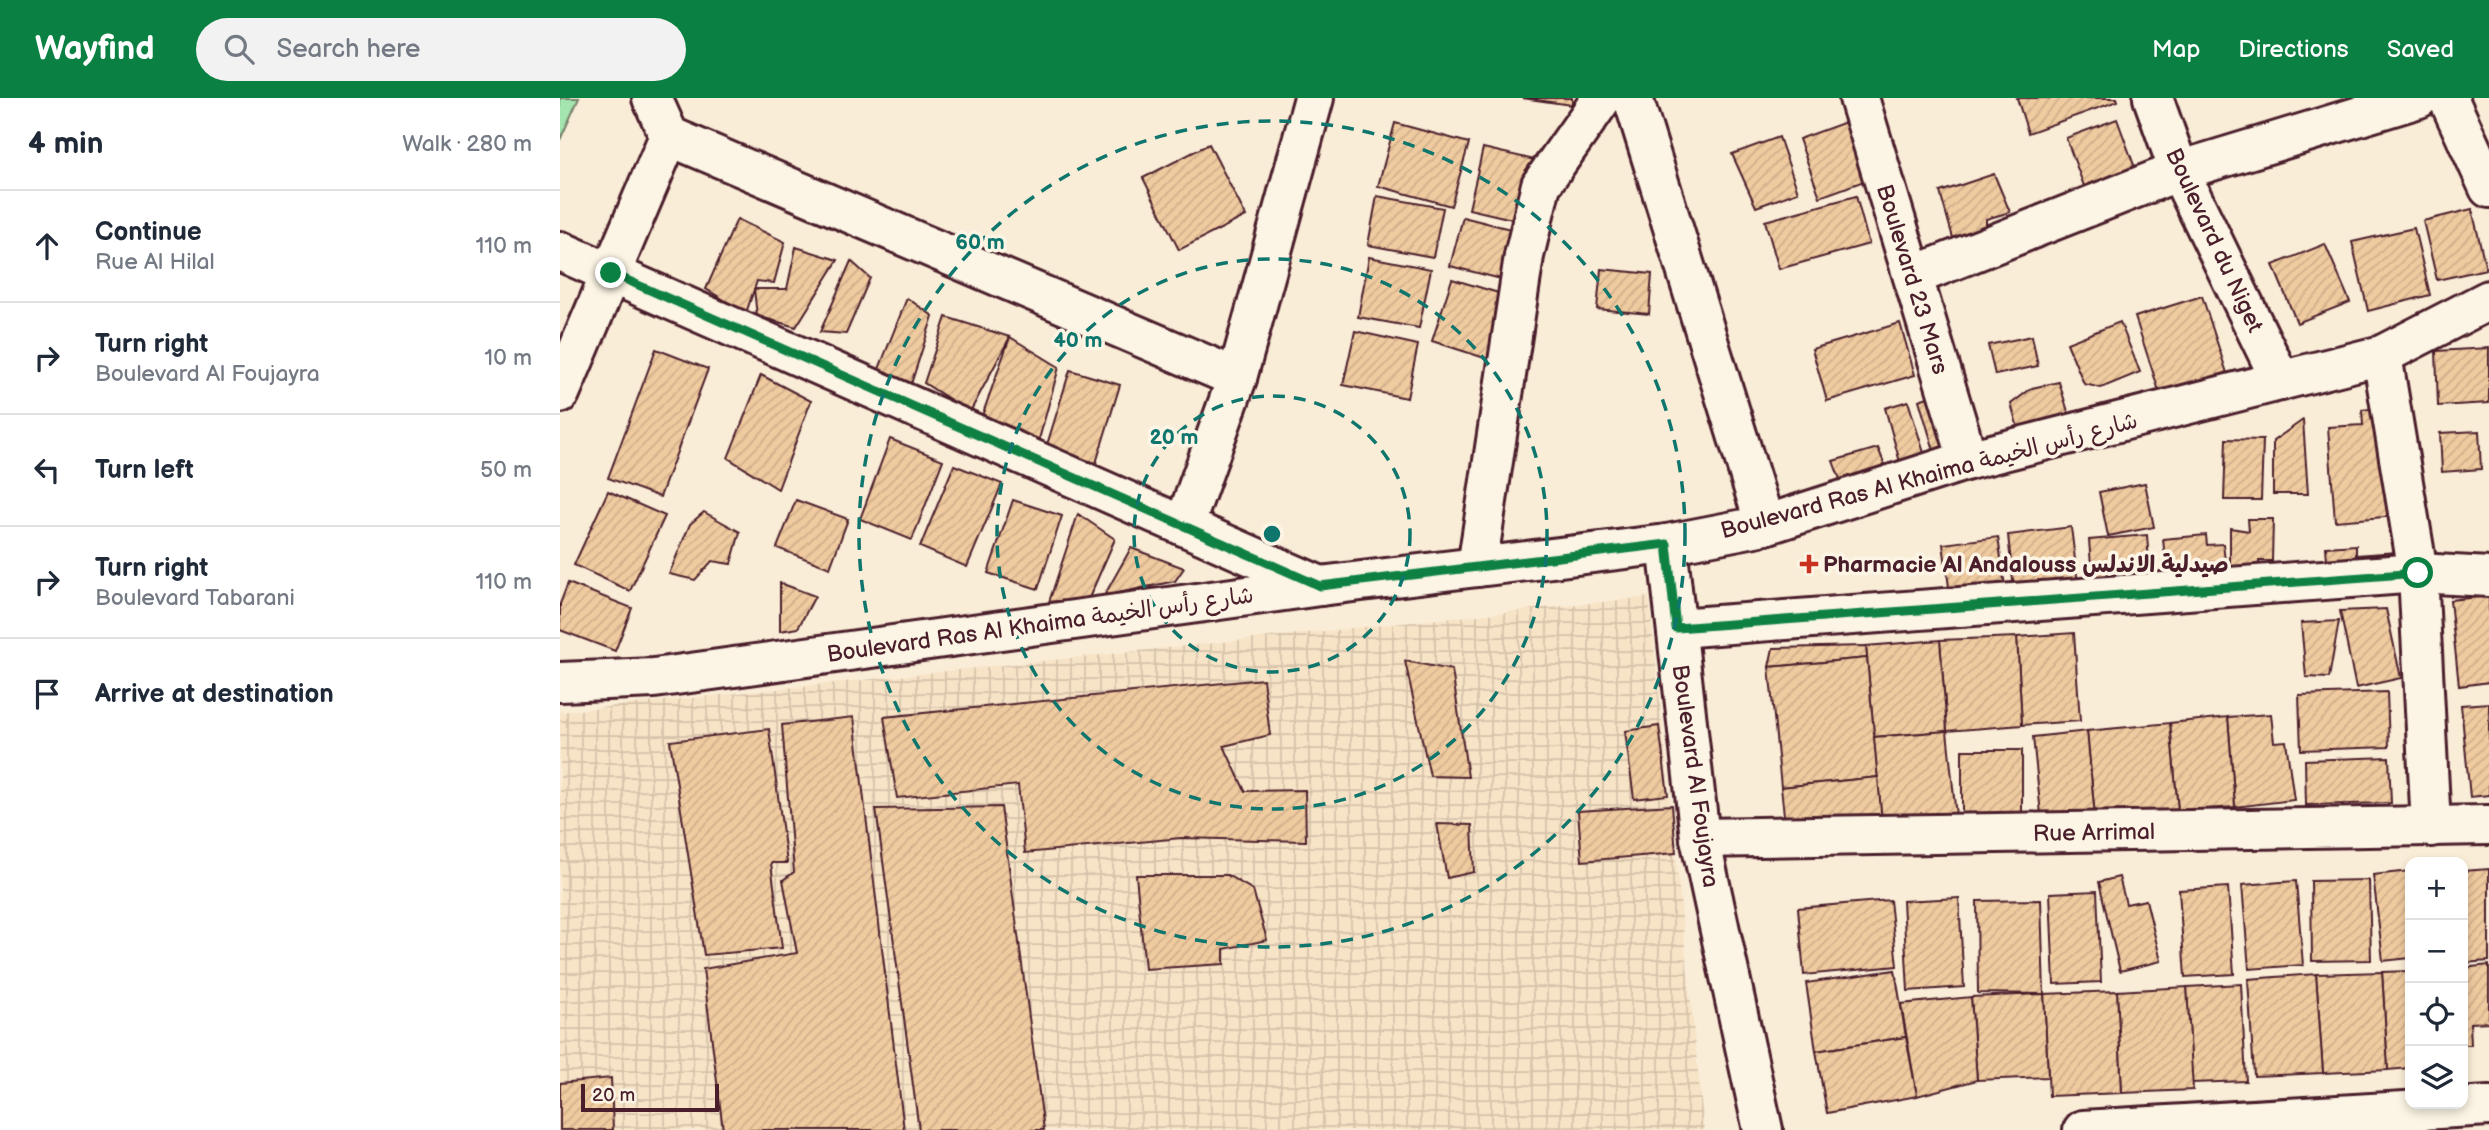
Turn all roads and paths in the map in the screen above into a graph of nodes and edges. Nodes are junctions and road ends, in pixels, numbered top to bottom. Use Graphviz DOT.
graph roads {
  1 [pos="652,98"];
  2 [pos="1314,98"];
  3 [pos="1602,98"];
  4 [pos="1633,98"];
  5 [pos="1859,98"];
  6 [pos="2153,98"];
  7 [pos="2419,98"];
  8 [pos="2448,98"];
  9 [pos="669,136"];
  10 [pos="2179,171"];
  11 [pos="2489,188"];
  12 [pos="560,251"];
  13 [pos="611,273"];
  14 [pos="1913,276"];
  15 [pos="2489,300"];
  16 [pos="2382,355"];
  17 [pos="1237,378"];
  18 [pos="2281,381"];
  19 [pos="560,393"];
  20 [pos="1968,460"];
  21 [pos="1765,525"];
  22 [pos="1184,526"];
  23 [pos="1667,544"];
  24 [pos="1477,567"];
  25 [pos="2418,573"];
  26 [pos="2489,577"];
  27 [pos="1320,586"];
  28 [pos="1676,628"];
  29 [pos="560,682"];
  30 [pos="2489,825"];
  31 [pos="2431,827"];
  32 [pos="1700,838"];
  33 [pos="2489,1107"];
  34 [pos="1763,1130"];
  35 [pos="2083,1130"];
  1 -- 9 [label="street"];
  2 -- 17 [label="street"];
  3 -- 24 [label="street"];
  4 -- 21 [label="street"];
  5 -- 14 [label="street, Boulevard 23 Mars"];
  6 -- 10 [label="street, Boulevard du Niget"];
  7 -- 10 [label="street"];
  8 -- 11 [label="street"];
  9 -- 13 [label="street"];
  9 -- 17 [label="street"];
  10 -- 14 [label="street"];
  10 -- 18 [label="street, Boulevard du Niget"];
  12 -- 13 [label="street"];
  13 -- 19 [label="street"];
  13 -- 22 [label="street"];
  14 -- 20 [label="street, Boulevard 23 Mars"];
  15 -- 16 [label="street, Boulevard Ras Al Khaima شارع رأس الخيمة"];
  16 -- 18 [label="street, Boulevard Ras Al Khaima شارع رأس الخيمة"];
  16 -- 25 [label="street"];
  17 -- 22 [label="street"];
  18 -- 20 [label="street, Boulevard Ras Al Khaima شارع رأس الخيمة"];
  20 -- 21 [label="street, Boulevard Ras Al Khaima شارع رأس الخيمة"];
  21 -- 23 [label="street, Boulevard Ras Al Khaima شارع رأس الخيمة"];
  22 -- 27 [label="street"];
  23 -- 24 [label="street, Boulevard Ras Al Khaima شارع رأس الخيمة"];
  23 -- 28 [label="street, Boulevard Al Foujayra"];
  24 -- 27 [label="street, Boulevard Ras Al Khaima شارع رأس الخيمة"];
  25 -- 26 [label="street"];
  25 -- 28 [label="street"];
  25 -- 31 [label="street"];
  27 -- 29 [label="street, Boulevard Ras Al Khaima شارع رأس الخيمة"];
  28 -- 32 [label="street, Boulevard Al Foujayra"];
  30 -- 31 [label="street, Rue Arrimal"];
  31 -- 32 [label="street, Rue Arrimal"];
  32 -- 34 [label="street, Boulevard Al Foujayra"];
  33 -- 35 [label="street"];
}
